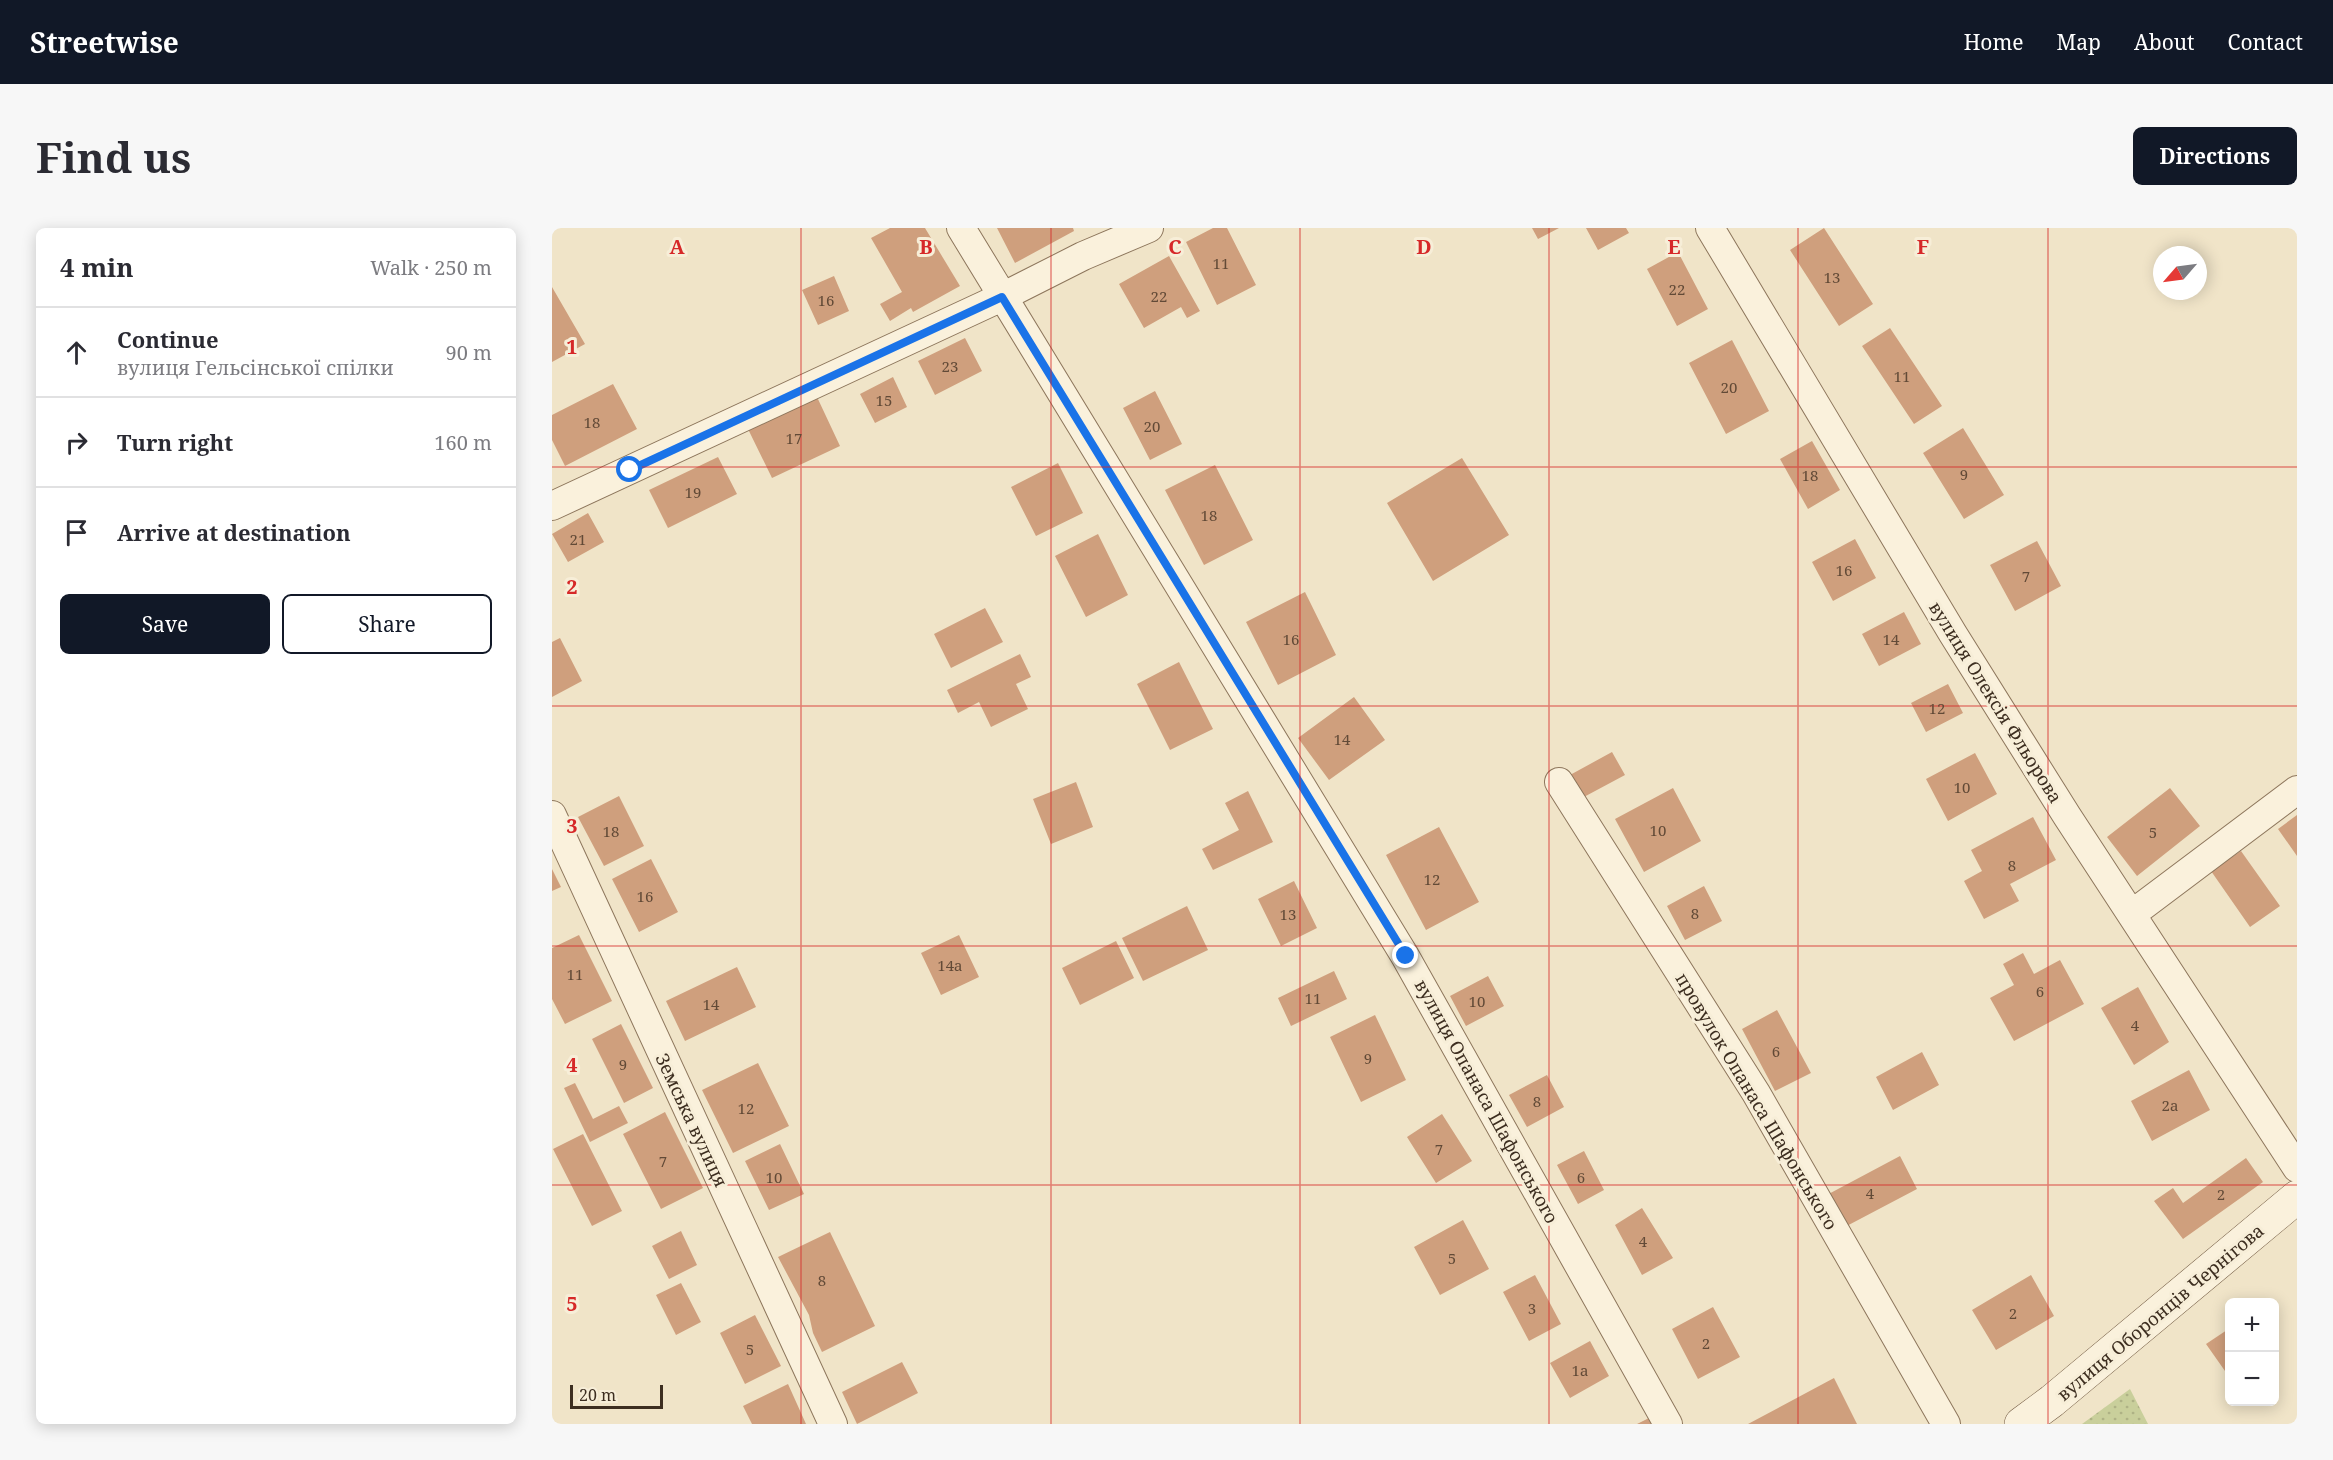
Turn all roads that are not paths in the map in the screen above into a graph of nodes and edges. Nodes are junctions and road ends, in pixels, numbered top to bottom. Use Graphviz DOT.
graph roads {
  1 [pos="961,228"];
  2 [pos="1149,228"];
  3 [pos="1710,228"];
  4 [pos="1002,297"];
  5 [pos="552,506"];
  6 [pos="1559,782"];
  7 [pos="2297,790"];
  8 [pos="552,815"];
  9 [pos="2132,914"];
  10 [pos="2297,1168"];
  11 [pos="2297,1197"];
  12 [pos="2031,1421"];
  13 [pos="833,1424"];
  14 [pos="1668,1424"];
  15 [pos="1946,1424"];
  1 -- 4 [label="street, вулиця Опанаса Шафонського"];
  2 -- 4 [label="street"];
  3 -- 9 [label="street, вулиця Олексія Фльорова"];
  4 -- 5 [label="street"];
  4 -- 14 [label="street, вулиця Опанаса Шафонського"];
  6 -- 15 [label="street, провулок Опанаса Шафонського"];
  7 -- 9 [label="street"];
  8 -- 13 [label="street, Земська вулиця"];
  9 -- 10 [label="street, вулиця Олексія Фльорова"];
  11 -- 12 [label="main road, вулиця Оборонців Чернігова"];
}
